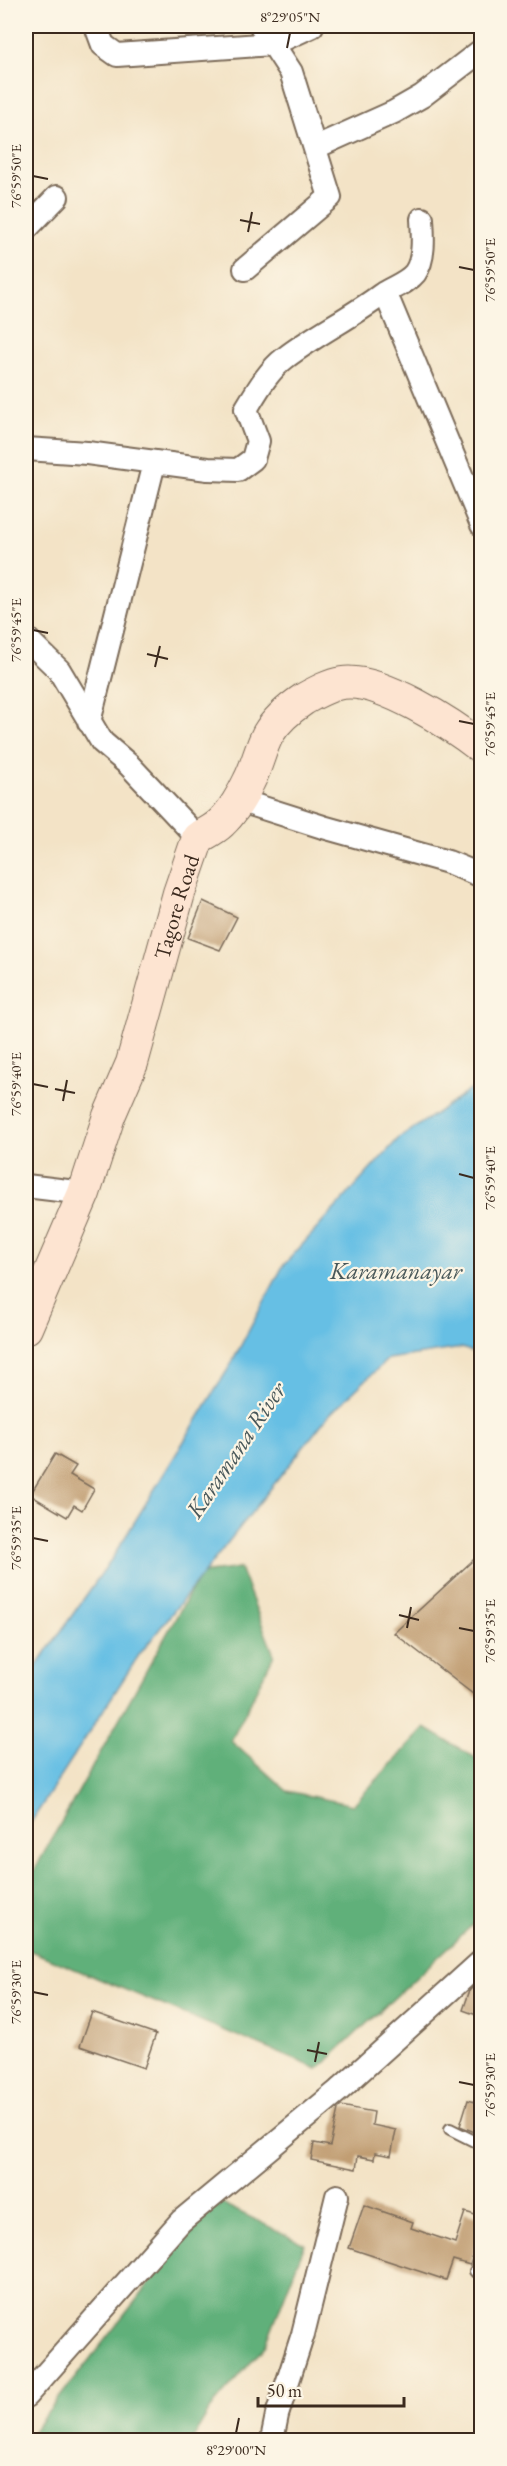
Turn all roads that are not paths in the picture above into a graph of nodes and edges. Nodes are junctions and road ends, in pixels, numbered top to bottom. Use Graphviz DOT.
graph roads {
  1 [pos="96,26"];
  2 [pos="312,26"];
  3 [pos="267,35"];
  4 [pos="482,50"];
  5 [pos="316,147"];
  6 [pos="57,197"];
  7 [pos="422,219"];
  8 [pos="26,229"];
  9 [pos="245,269"];
  10 [pos="384,293"];
  11 [pos="26,449"];
  12 [pos="154,463"];
  13 [pos="482,525"];
  14 [pos="26,638"];
  15 [pos="89,722"];
  16 [pos="482,748"];
  17 [pos="238,800"];
  18 [pos="198,838"];
  19 [pos="482,876"];
  20 [pos="26,1186"];
  21 [pos="84,1193"];
  22 [pos="26,1328"];
  23 [pos="482,1961"];
  24 [pos="450,2130"];
  25 [pos="482,2145"];
  26 [pos="337,2196"];
  27 [pos="26,2396"];
  28 [pos="272,2440"];
  1 -- 3 [label="street"];
  2 -- 3 [label="street"];
  3 -- 5 [label="street"];
  4 -- 5 [label="street"];
  5 -- 9 [label="street"];
  6 -- 8 [label="street"];
  7 -- 10 [label="street"];
  10 -- 12 [label="street"];
  10 -- 13 [label="street"];
  11 -- 12 [label="street"];
  12 -- 15 [label="street"];
  14 -- 15 [label="street"];
  15 -- 18 [label="street"];
  16 -- 17 [label="street, Tagore Road"];
  17 -- 18 [label="street, Tagore Road"];
  17 -- 19 [label="street"];
  18 -- 21 [label="street, Tagore Road"];
  20 -- 21 [label="street"];
  21 -- 22 [label="street, Tagore Road"];
  23 -- 27 [label="street"];
  24 -- 25 [label="lane"];
  26 -- 28 [label="street"];
}
